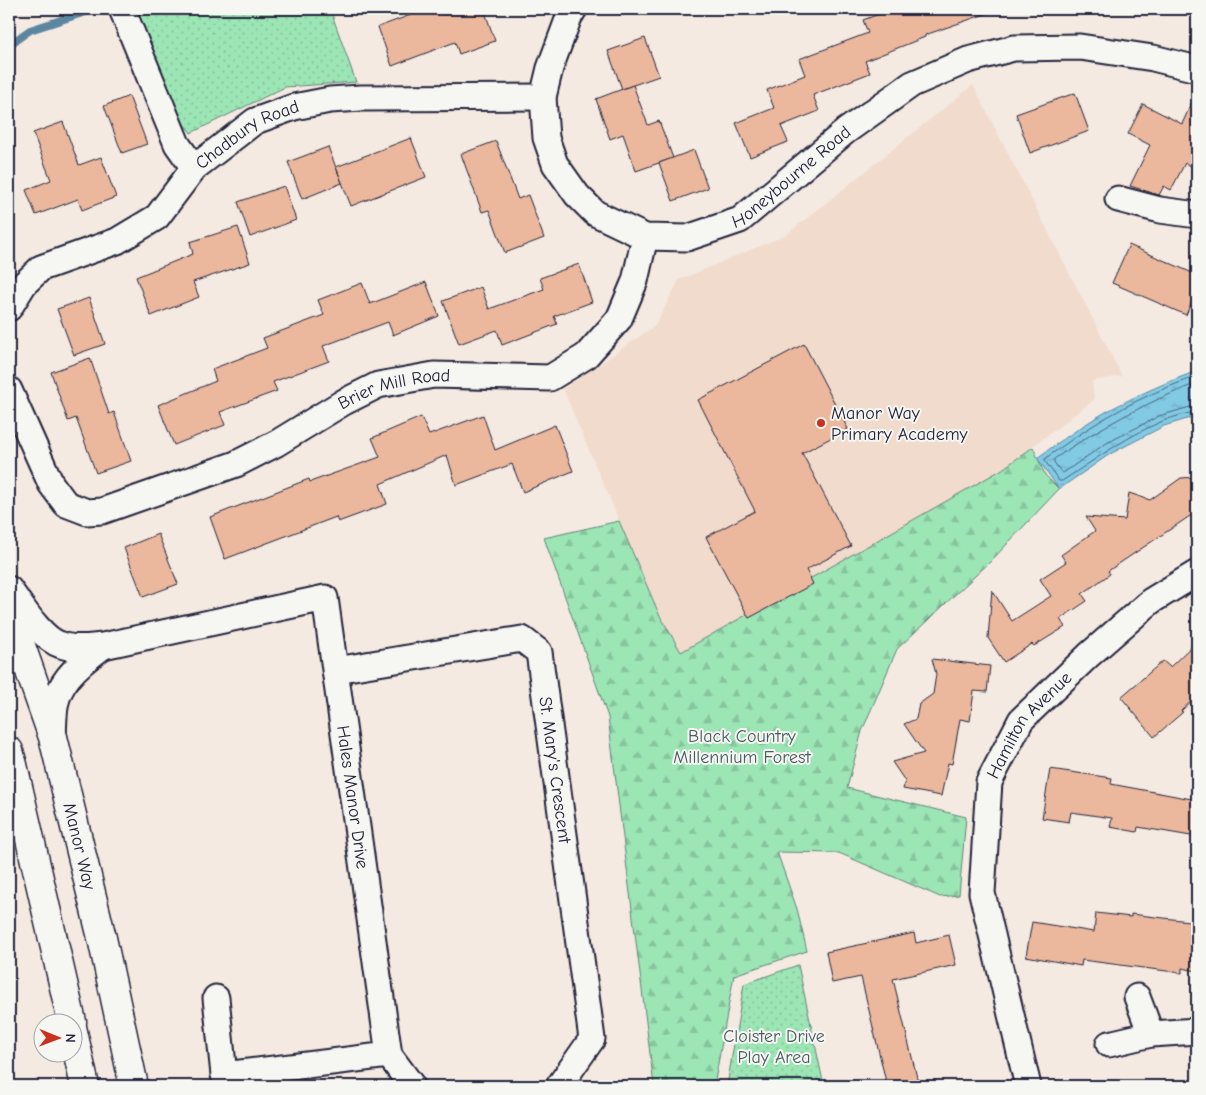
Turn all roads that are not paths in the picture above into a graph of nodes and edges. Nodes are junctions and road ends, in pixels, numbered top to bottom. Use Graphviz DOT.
graph roads {
  1 [pos="574,9"];
  2 [pos="122,11"];
  3 [pos="1197,69"];
  4 [pos="543,97"];
  5 [pos="194,168"];
  6 [pos="1118,199"];
  7 [pos="1197,215"];
  8 [pos="645,237"];
  9 [pos="9,308"];
  10 [pos="9,390"];
  11 [pos="1197,573"];
  12 [pos="9,588"];
  13 [pos="9,612"];
  14 [pos="103,646"];
  15 [pos="336,670"];
  16 [pos="53,737"];
  17 [pos="9,751"];
  18 [pos="1137,997"];
  19 [pos="216,998"];
  20 [pos="70,1012"];
  21 [pos="1197,1032"];
  22 [pos="1151,1034"];
  23 [pos="1109,1044"];
  24 [pos="389,1055"];
  25 [pos="80,1062"];
  26 [pos="225,1081"];
  27 [pos="85,1086"];
  28 [pos="134,1086"];
  29 [pos="412,1086"];
  30 [pos="560,1086"];
  31 [pos="1028,1086"];
  1 -- 4 [label="street, Honeybourne Road"];
  2 -- 5 [label="street"];
  3 -- 8 [label="street, Honeybourne Road"];
  4 -- 5 [label="street, Chadbury Road"];
  4 -- 8 [label="street, Honeybourne Road"];
  5 -- 9 [label="street, Chadbury Road"];
  6 -- 7 [label="street"];
  8 -- 10 [label="street, Brier Mill Road"];
  11 -- 31 [label="street, Hamilton Avenue"];
  12 -- 14 [label="street, Hales Manor Drive"];
  13 -- 16 [label="highway, Manor Way"];
  14 -- 15 [label="street, Hales Manor Drive"];
  14 -- 16 [label="street, Hales Manor Drive"];
  15 -- 24 [label="street, Hales Manor Drive"];
  15 -- 30 [label="street, St. Mary's Crescent"];
  16 -- 28 [label="highway, Manor Way"];
  17 -- 20 [label="highway"];
  18 -- 22 [label="street"];
  19 -- 26 [label="street"];
  21 -- 22 [label="street"];
  22 -- 23 [label="street"];
  24 -- 26 [label="street"];
  24 -- 29 [label="street"];
  25 -- 27 [label="highway"];
}
